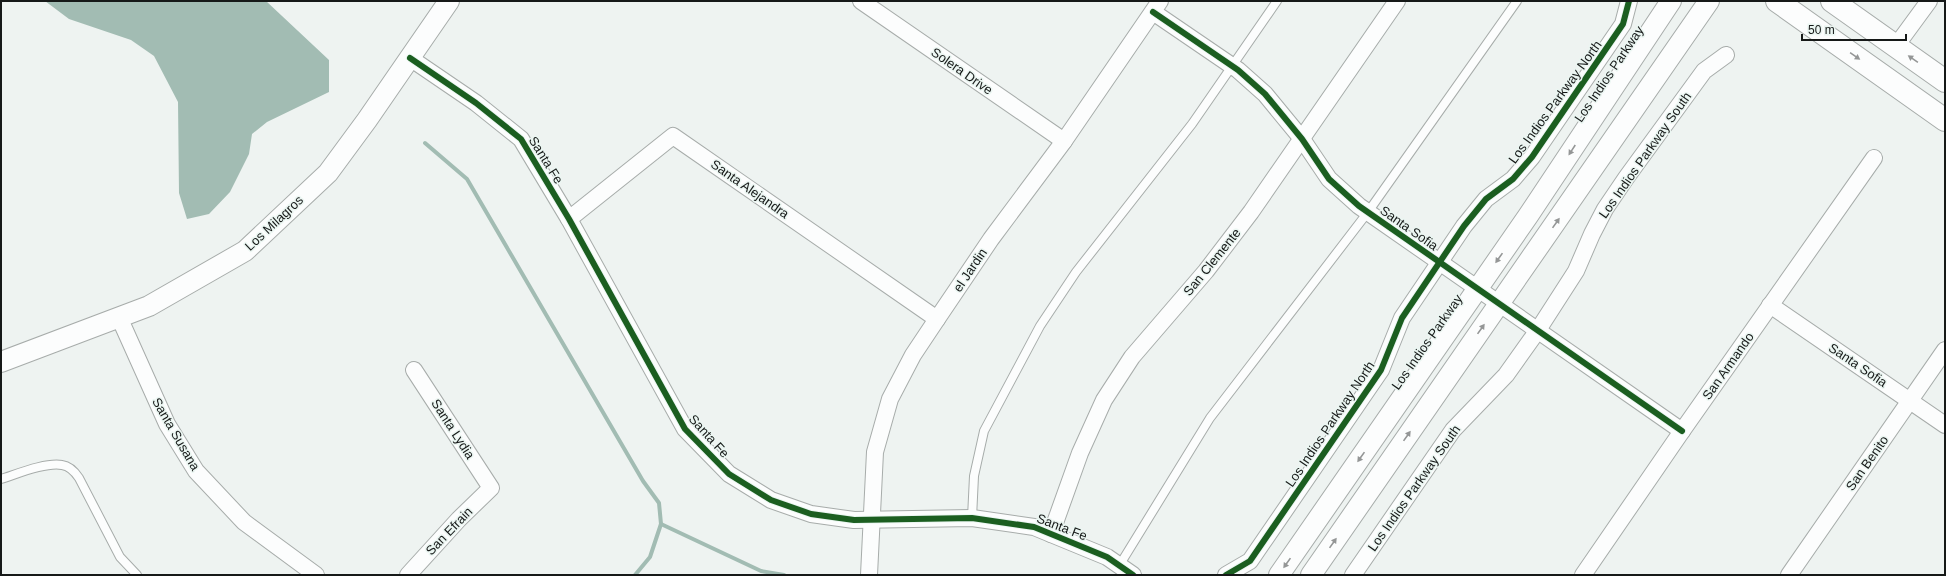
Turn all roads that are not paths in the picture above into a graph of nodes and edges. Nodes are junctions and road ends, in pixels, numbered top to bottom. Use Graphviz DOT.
graph roads {
  1 [pos="449,1"];
  2 [pos="861,1"];
  3 [pos="1277,1"];
  4 [pos="1396,1"];
  5 [pos="1517,1"];
  6 [pos="1629,1"];
  7 [pos="1671,1"];
  8 [pos="1709,1"];
  9 [pos="1777,1"];
  10 [pos="1832,1"];
  11 [pos="1929,1"];
  12 [pos="1157,6"];
  13 [pos="1896,46"];
  14 [pos="1726,55"];
  15 [pos="410,58"];
  16 [pos="1232,66"];
  17 [pos="1945,81"];
  18 [pos="1945,120"];
  19 [pos="1302,139"];
  20 [pos="1064,141"];
  21 [pos="1874,158"];
  22 [pos="1368,212"];
  23 [pos="569,219"];
  24 [pos="1440,262"];
  25 [pos="1478,289"];
  26 [pos="1500,303"];
  27 [pos="1770,305"];
  28 [pos="119,318"];
  29 [pos="937,319"];
  30 [pos="1538,330"];
  31 [pos="1945,350"];
  32 [pos="1,362"];
  33 [pos="414,370"];
  34 [pos="1910,401"];
  35 [pos="1945,425"];
  36 [pos="1682,431"];
  37 [pos="1,479"];
  38 [pos="491,488"];
  39 [pos="972,518"];
  40 [pos="871,519"];
  41 [pos="1051,534"];
  42 [pos="1119,566"];
  43 [pos="137,575"];
  44 [pos="316,575"];
  45 [pos="408,575"];
  46 [pos="869,575"];
  47 [pos="1133,575"];
  48 [pos="1226,575"];
  49 [pos="1279,575"];
  50 [pos="1311,575"];
  51 [pos="1353,575"];
  52 [pos="1583,575"];
  53 [pos="1789,575"];
  1 -- 15 [label="street, Los Milagros"];
  2 -- 20 [label="street, Solera Drive"];
  3 -- 16 [label="lane"];
  4 -- 19 [label="street, San Clemente"];
  5 -- 22 [label="lane"];
  6 -- 24 [label="street, Los Indios Parkway North"];
  7 -- 25 [label="street, Los Indios Parkway, one-way"];
  26 -- 8 [label="street, one-way"];
  9 -- 18 [label="main road, one-way"];
  10 -- 13 [label="main road"];
  11 -- 13 [label="street"];
  12 -- 16 [label="street, Santa Sofia"];
  12 -- 20 [label="street, el Jardin"];
  17 -- 13 [label="main road, one-way"];
  14 -- 30 [label="street, Los Indios Parkway South"];
  15 -- 23 [label="street, Santa Fe"];
  15 -- 28 [label="street, Los Milagros"];
  16 -- 19 [label="street, Santa Sofia"];
  16 -- 39 [label="lane"];
  19 -- 22 [label="street, Santa Sofia"];
  19 -- 41 [label="street, San Clemente"];
  20 -- 29 [label="street, el Jardin"];
  21 -- 27 [label="street, San Armando"];
  22 -- 24 [label="street, Santa Sofia"];
  22 -- 42 [label="lane"];
  23 -- 29 [label="street, Santa Alejandra"];
  23 -- 40 [label="street, Santa Fe"];
  24 -- 25 [label="street, Santa Sofia"];
  24 -- 48 [label="street, Los Indios Parkway North"];
  25 -- 26 [label="street, Santa Sofia"];
  25 -- 49 [label="street, Los Indios Parkway, one-way"];
  26 -- 30 [label="street, Santa Sofia"];
  50 -- 26 [label="street, one-way"];
  27 -- 34 [label="street, Santa Sofia"];
  27 -- 36 [label="street, San Armando"];
  28 -- 32 [label="street, Los Milagros"];
  28 -- 44 [label="street, Santa Susana"];
  29 -- 40 [label="street, el Jardin"];
  30 -- 36 [label="street, Santa Sofia"];
  30 -- 51 [label="street, Los Indios Parkway South"];
  31 -- 34 [label="street, San Benito"];
  33 -- 38 [label="street, Santa Lydia"];
  34 -- 35 [label="street, Santa Sofia"];
  34 -- 53 [label="street, San Benito"];
  36 -- 52 [label="street, San Armando"];
  37 -- 43 [label="lane"];
  38 -- 45 [label="street, San Efrain"];
  39 -- 40 [label="street, Santa Fe"];
  39 -- 41 [label="street, Santa Fe"];
  40 -- 46 [label="street, el Jardin"];
  41 -- 42 [label="street, Santa Fe"];
  42 -- 47 [label="street, Santa Fe"];
}
